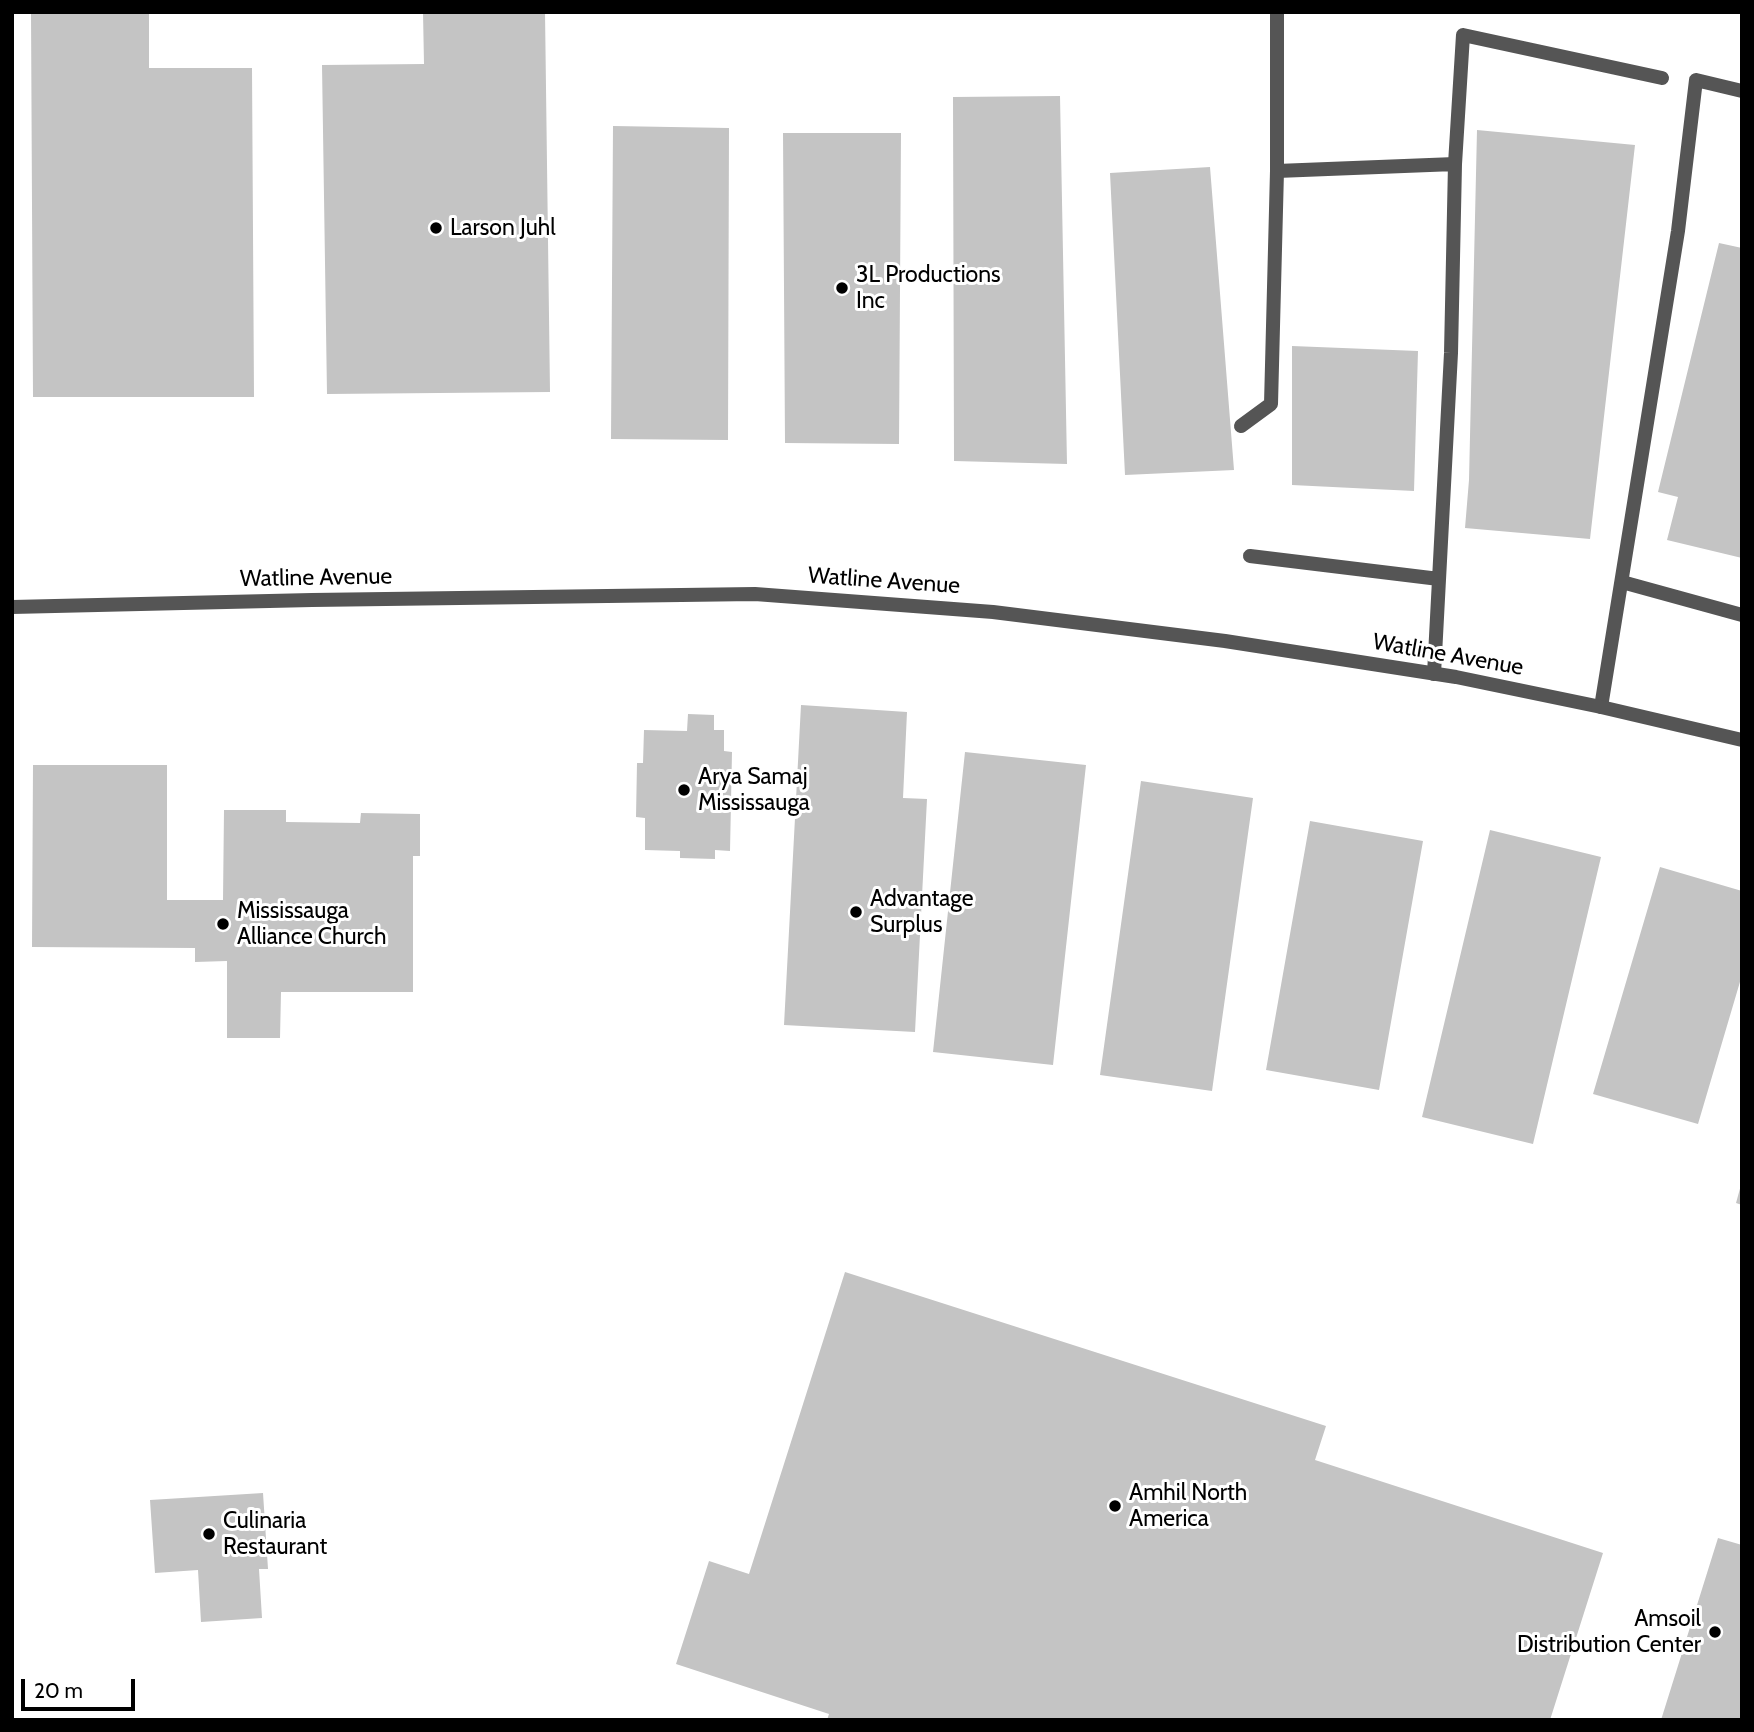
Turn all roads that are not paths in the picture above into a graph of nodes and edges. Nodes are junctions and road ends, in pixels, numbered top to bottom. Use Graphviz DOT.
graph roads {
  1 [pos="1277,12"];
  2 [pos="1662,78"];
  3 [pos="1742,91"];
  4 [pos="1455,164"];
  5 [pos="1277,171"];
  6 [pos="1241,426"];
  7 [pos="1250,556"];
  8 [pos="1439,579"];
  9 [pos="1622,582"];
  10 [pos="12,607"];
  11 [pos="1742,615"];
  12 [pos="1433,674"];
  13 [pos="1601,707"];
  14 [pos="1742,740"];
  1 -- 5 [label="street"];
  2 -- 4 [label="street"];
  3 -- 9 [label="street"];
  4 -- 5 [label="street"];
  4 -- 8 [label="street"];
  5 -- 6 [label="street"];
  7 -- 8 [label="street"];
  8 -- 12 [label="street"];
  9 -- 11 [label="street"];
  9 -- 13 [label="street"];
  10 -- 12 [label="street, Watline Avenue"];
  12 -- 13 [label="street, Watline Avenue"];
  13 -- 14 [label="street, Watline Avenue"];
}
